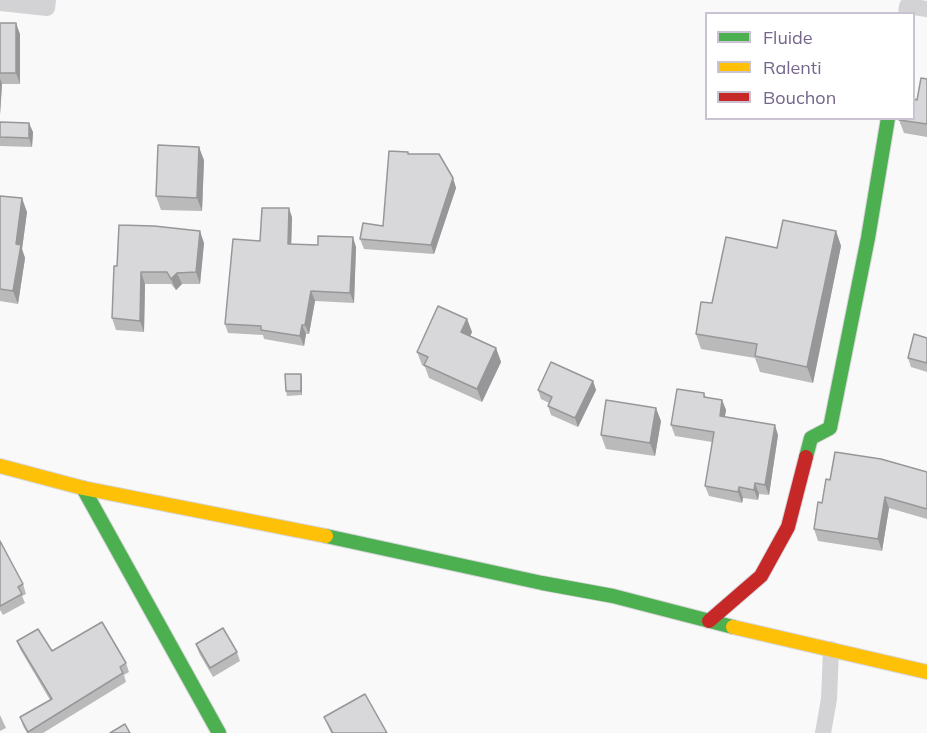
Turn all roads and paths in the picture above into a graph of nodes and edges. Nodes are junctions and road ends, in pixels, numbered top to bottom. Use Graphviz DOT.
graph roads {
  1 [pos="48,0"];
  2 [pos="0,3"];
  3 [pos="927,9"];
  4 [pos="906,12"];
  5 [pos="888,120"];
  6 [pos="0,466"];
  7 [pos="83,488"];
  8 [pos="709,621"];
  9 [pos="831,649"];
  10 [pos="927,672"];
  11 [pos="219,733"];
  12 [pos="823,733"];
  1 -- 2 [label="street"];
  3 -- 4 [label="street"];
  5 -- 8 [label="street"];
  6 -- 7 [label="street"];
  7 -- 8 [label="street"];
  7 -- 11 [label="street"];
  8 -- 9 [label="street"];
  9 -- 10 [label="street"];
  9 -- 12 [label="street"];
}
